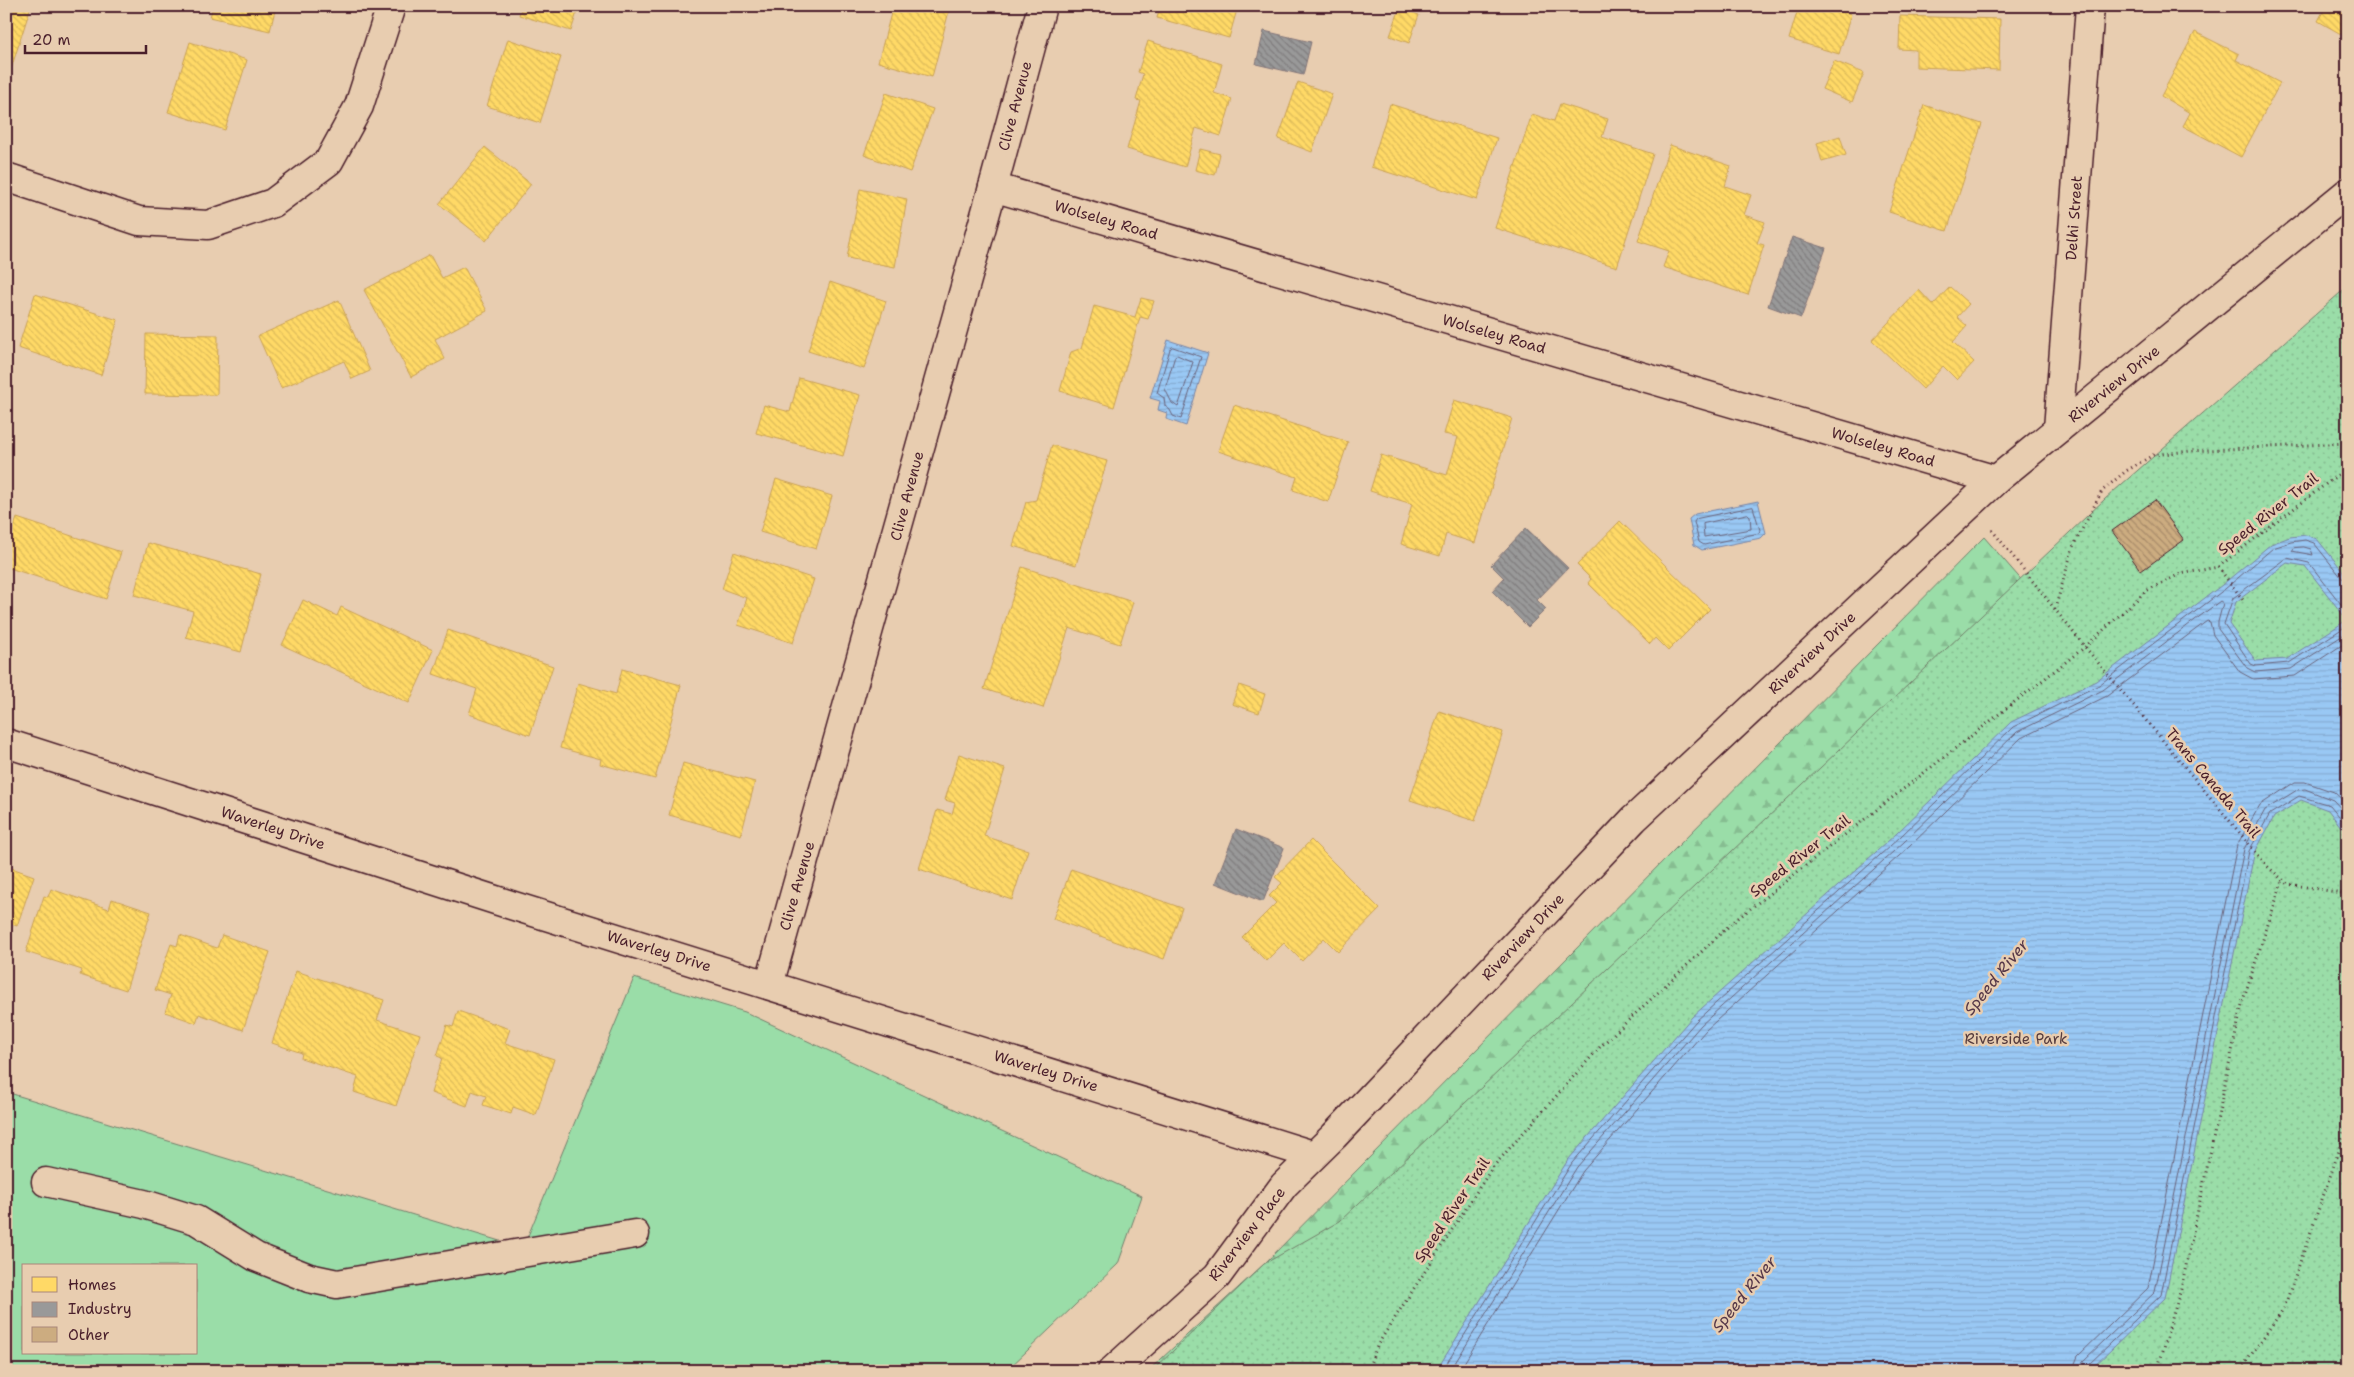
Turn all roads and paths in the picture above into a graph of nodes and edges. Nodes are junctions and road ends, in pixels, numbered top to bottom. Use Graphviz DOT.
graph roads {
  1 [pos="390,6"];
  2 [pos="1042,6"];
  3 [pos="2090,6"];
  4 [pos="6,176"];
  5 [pos="994,188"];
  6 [pos="2348,192"];
  7 [pos="2058,429"];
  8 [pos="2348,443"];
  9 [pos="2348,467"];
  10 [pos="1996,480"];
  11 [pos="1972,504"];
  12 [pos="2218,567"];
  13 [pos="2243,600"];
  14 [pos="2055,609"];
  15 [pos="2085,647"];
  16 [pos="6,743"];
  17 [pos="2283,880"];
  18 [pos="2346,894"];
  19 [pos="2348,918"];
  20 [pos="769,985"];
  21 [pos="2348,1116"];
  22 [pos="2348,1140"];
  23 [pos="2340,1148"];
  24 [pos="1313,1155"];
  25 [pos="46,1182"];
  26 [pos="636,1234"];
  27 [pos="1112,1371"];
  28 [pos="1367,1371"];
  29 [pos="2156,1371"];
  30 [pos="2235,1371"];
  1 -- 4 [label="street"];
  2 -- 5 [label="street, Clive Avenue"];
  3 -- 7 [label="street, Delhi Street"];
  5 -- 10 [label="street, Wolseley Road"];
  5 -- 20 [label="street, Clive Avenue"];
  6 -- 7 [label="street, Riverview Drive"];
  7 -- 10 [label="street, Riverview Drive"];
  8 -- 14 [label="path"];
  9 -- 12 [label="path, Speed River Trail"];
  10 -- 11 [label="street, Riverview Drive"];
  11 -- 14 [label="path, Trans Canada Trail"];
  11 -- 24 [label="street, Riverview Drive"];
  12 -- 13 [label="path"];
  12 -- 15 [label="path, Speed River Trail"];
  14 -- 15 [label="path, Trans Canada Trail"];
  15 -- 17 [label="path, Trans Canada Trail"];
  15 -- 28 [label="path, Speed River Trail"];
  16 -- 20 [label="street, Waverley Drive"];
  17 -- 18 [label="path, Trans Canada Trail"];
  17 -- 29 [label="path"];
  18 -- 19 [label="path"];
  20 -- 24 [label="street, Waverley Drive"];
  21 -- 23 [label="path"];
  22 -- 23 [label="path"];
  23 -- 30 [label="path"];
  24 -- 27 [label="street, Riverview Place"];
  25 -- 26 [label="street"];
}
